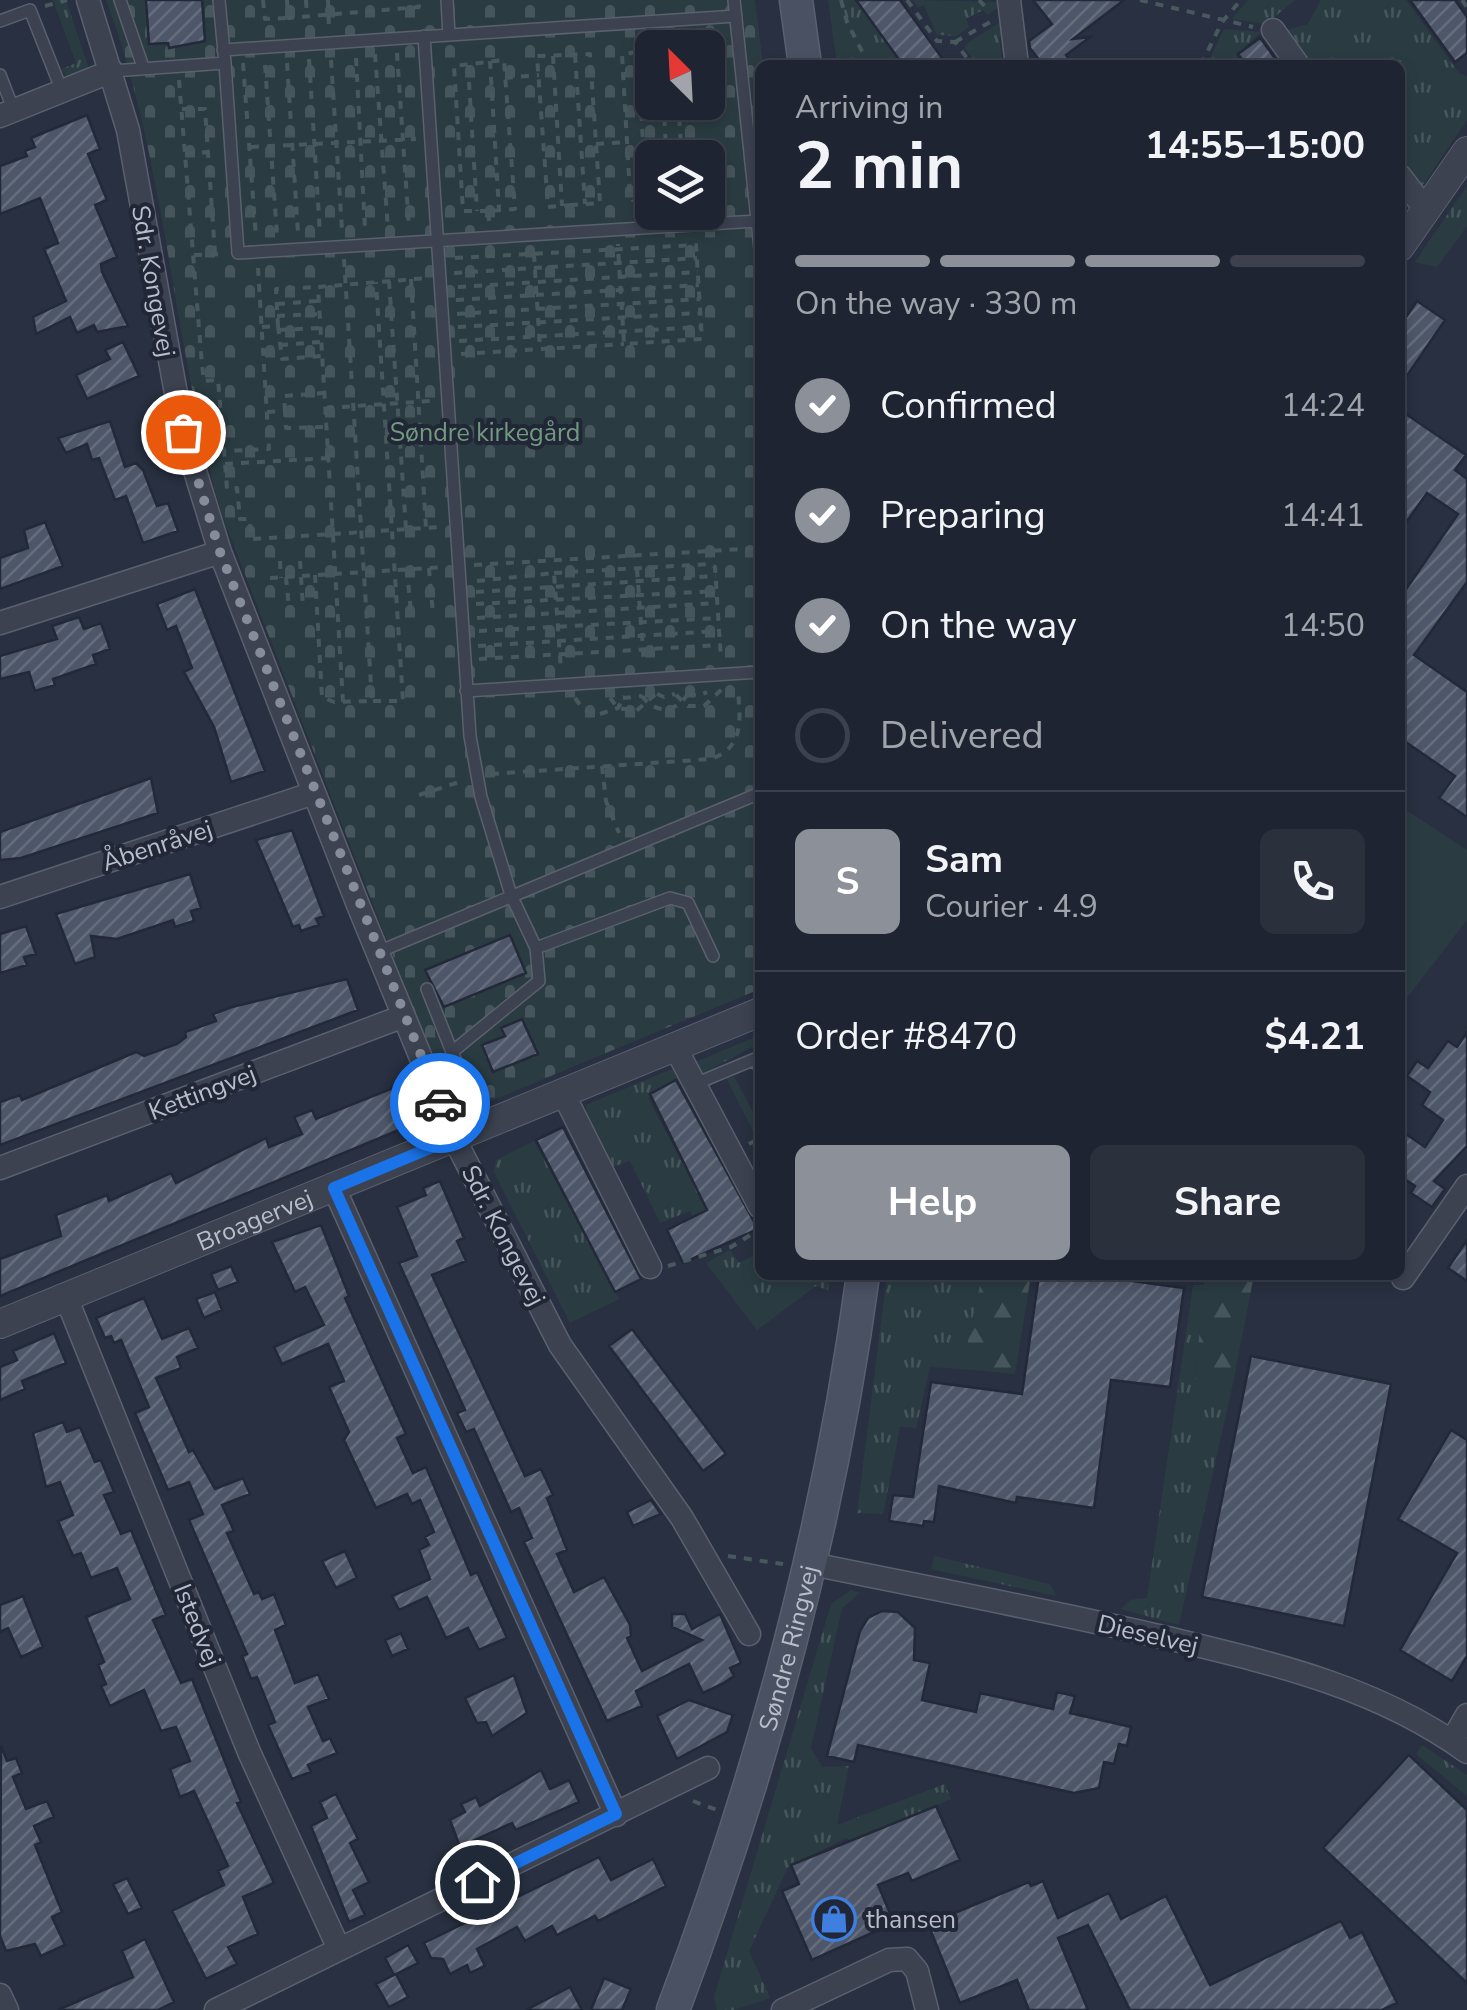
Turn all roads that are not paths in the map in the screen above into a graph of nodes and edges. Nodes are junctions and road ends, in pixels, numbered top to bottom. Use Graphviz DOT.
graph roads {
  1 [pos="88,0"];
  2 [pos="120,0"];
  3 [pos="219,0"];
  4 [pos="446,0"];
  5 [pos="734,0"];
  6 [pos="796,0"];
  7 [pos="1010,6"];
  8 [pos="736,16"];
  9 [pos="0,21"];
  10 [pos="1273,30"];
  11 [pos="449,35"];
  12 [pos="424,36"];
  13 [pos="224,56"];
  14 [pos="804,60"];
  15 [pos="1015,60"];
  16 [pos="1294,60"];
  17 [pos="143,67"];
  18 [pos="112,72"];
  19 [pos="0,75"];
  20 [pos="62,92"];
  21 [pos="7,113"];
  22 [pos="1467,151"];
  23 [pos="1405,183"];
  24 [pos="755,201"];
  25 [pos="1426,210"];
  26 [pos="755,221"];
  27 [pos="437,238"];
  28 [pos="1405,240"];
  29 [pos="220,552"];
  30 [pos="0,622"];
  31 [pos="755,672"];
  32 [pos="466,691"];
  33 [pos="314,793"];
  34 [pos="755,795"];
  35 [pos="511,895"];
  36 [pos="0,898"];
  37 [pos="536,948"];
  38 [pos="378,952"];
  39 [pos="713,956"];
  40 [pos="426,989"];
  41 [pos="755,1014"];
  42 [pos="404,1016"];
  43 [pos="676,1047"];
  44 [pos="452,1052"];
  45 [pos="755,1059"];
  46 [pos="695,1084"];
  47 [pos="470,1094"];
  48 [pos="563,1094"];
  49 [pos="454,1138"];
  50 [pos="0,1168"];
  51 [pos="1467,1186"];
  52 [pos="334,1188"];
  53 [pos="755,1197"];
  54 [pos="650,1267"];
  55 [pos="862,1280"];
  56 [pos="1407,1280"];
  57 [pos="66,1297"];
  58 [pos="0,1324"];
  59 [pos="812,1564"];
  60 [pos="749,1634"];
  61 [pos="1467,1715"];
  62 [pos="1459,1747"];
  63 [pos="708,1768"];
  64 [pos="616,1814"];
  65 [pos="338,1949"];
  66 [pos="0,1995"];
  67 [pos="7,2010"];
  68 [pos="216,2010"];
  69 [pos="673,2010"];
  70 [pos="782,2010"];
  71 [pos="926,2010"];
  1 -- 18 [label="street, Sdr. Kongevej"];
  2 -- 17 [label="lane"];
  3 -- 13 [label="lane"];
  4 -- 11 [label="lane"];
  5 -- 8 [label="lane"];
  6 -- 14 [label="main road"];
  7 -- 15 [label="street"];
  8 -- 11 [label="lane"];
  8 -- 24 [label="lane"];
  9 -- 20 [label="lane"];
  10 -- 16 [label="street"];
  11 -- 12 [label="lane"];
  12 -- 13 [label="lane"];
  12 -- 27 [label="lane"];
  13 -- 17 [label="lane"];
  13 -- 27 [label="lane"];
  17 -- 18 [label="lane"];
  18 -- 20 [label="street"];
  18 -- 29 [label="street, Sdr. Kongevej"];
  19 -- 21 [label="lane"];
  20 -- 21 [label="street"];
  22 -- 25 [label="street"];
  23 -- 25 [label="street"];
  25 -- 28 [label="street"];
  26 -- 27 [label="lane"];
  27 -- 32 [label="lane"];
  29 -- 30 [label="street"];
  29 -- 33 [label="street, Sdr. Kongevej"];
  31 -- 32 [label="lane"];
  32 -- 35 [label="lane"];
  33 -- 36 [label="street, Åbenråvej"];
  33 -- 38 [label="street, Sdr. Kongevej"];
  34 -- 35 [label="lane"];
  35 -- 37 [label="lane"];
  35 -- 38 [label="lane"];
  37 -- 39 [label="lane"];
  37 -- 44 [label="lane"];
  38 -- 42 [label="street, Sdr. Kongevej"];
  40 -- 44 [label="lane"];
  41 -- 43 [label="street, Broagervej"];
  42 -- 49 [label="street, Sdr. Kongevej"];
  42 -- 50 [label="street, Kettingvej"];
  43 -- 46 [label="street"];
  43 -- 48 [label="street, Broagervej"];
  44 -- 47 [label="lane"];
  45 -- 46 [label="lane"];
  46 -- 53 [label="street"];
  48 -- 49 [label="street, Broagervej"];
  48 -- 54 [label="street"];
  49 -- 52 [label="street, Broagervej"];
  49 -- 60 [label="street, Sdr. Kongevej"];
  51 -- 56 [label="street"];
  52 -- 57 [label="street, Broagervej"];
  52 -- 64 [label="street"];
  55 -- 59 [label="main road, Søndre Ringvej"];
  57 -- 58 [label="street, Broagervej"];
  57 -- 65 [label="street, Istedvej"];
  59 -- 62 [label="street, Dieselvej"];
  59 -- 69 [label="main road, Søndre Ringvej"];
  61 -- 62 [label="street"];
  63 -- 64 [label="street"];
  64 -- 65 [label="street"];
  65 -- 68 [label="street"];
  66 -- 67 [label="street"];
  70 -- 71 [label="street"];
}
